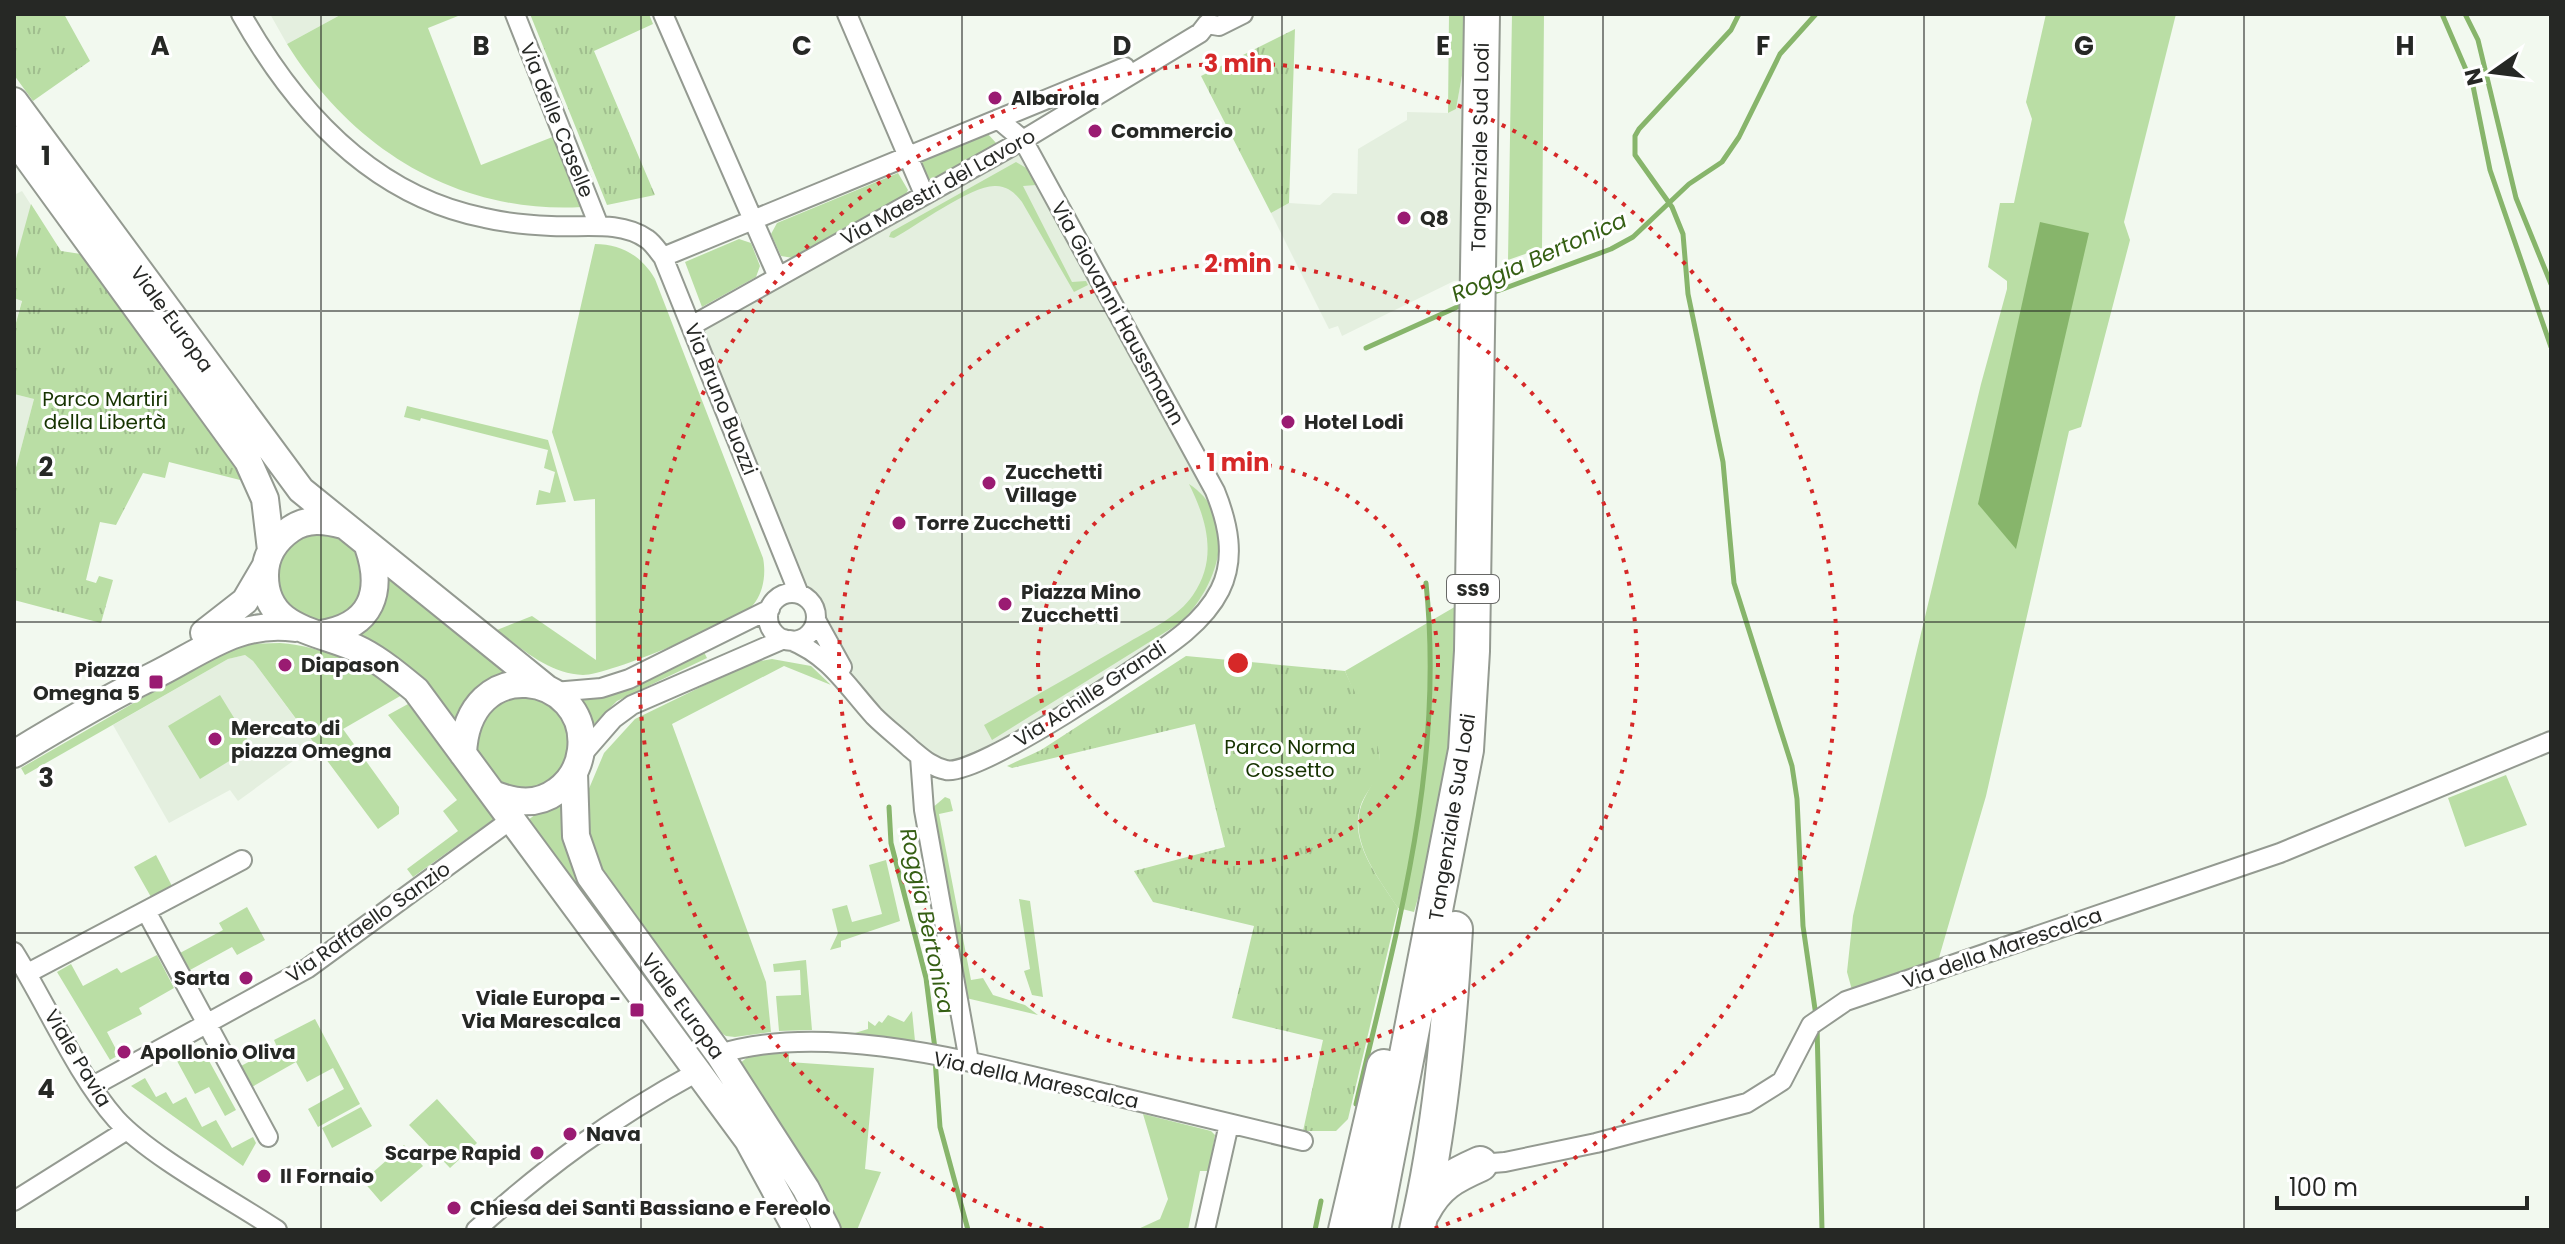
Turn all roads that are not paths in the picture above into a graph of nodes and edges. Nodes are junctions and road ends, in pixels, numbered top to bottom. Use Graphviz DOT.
graph roads {
  1 [pos="241,14"];
  2 [pos="515,14"];
  3 [pos="663,14"];
  4 [pos="847,14"];
  5 [pos="1243,14"];
  6 [pos="1482,14"];
  7 [pos="1502,14"];
  8 [pos="1207,19"];
  9 [pos="1182,43"];
  10 [pos="14,101"];
  11 [pos="998,119"];
  12 [pos="14,139"];
  13 [pos="1023,140"];
  14 [pos="907,156"];
  15 [pos="924,194"];
  16 [pos="753,220"];
  17 [pos="599,226"];
  18 [pos="100,240"];
  19 [pos="663,257"];
  20 [pos="1488,273"];
  21 [pos="778,277"];
  22 [pos="1487,319"];
  23 [pos="691,326"];
  24 [pos="244,436"];
  25 [pos="343,525"];
  26 [pos="778,541"];
  27 [pos="368,546"];
  28 [pos="268,558"];
  29 [pos="1228,565"];
  30 [pos="799,594"];
  31 [pos="773,603"];
  32 [pos="816,620"];
  33 [pos="308,631"];
  34 [pos="787,640"];
  35 [pos="126,687"];
  36 [pos="550,690"];
  37 [pos="855,690"];
  38 [pos="2551,741"];
  39 [pos="14,754"];
  40 [pos="463,754"];
  41 [pos="920,757"];
  42 [pos="577,765"];
  43 [pos="493,794"];
  44 [pos="540,800"];
  45 [pos="512,819"];
  46 [pos="242,860"];
  47 [pos="146,911"];
  48 [pos="1455,929"];
  49 [pos="14,952"];
  50 [pos="1430,953"];
  51 [pos="28,973"];
  52 [pos="207,1024"];
  53 [pos="719,1054"];
  54 [pos="969,1061"];
  55 [pos="697,1072"];
  56 [pos="93,1086"];
  57 [pos="1229,1124"];
  58 [pos="1437,1124"];
  59 [pos="127,1130"];
  60 [pos="268,1137"];
  61 [pos="1303,1141"];
  62 [pos="1480,1164"];
  63 [pos="14,1201"];
  64 [pos="1411,1225"];
  65 [pos="277,1230"];
  66 [pos="476,1230"];
  67 [pos="797,1230"];
  68 [pos="827,1230"];
  69 [pos="1205,1230"];
  70 [pos="1346,1230"];
  71 [pos="1373,1230"];
  1 -- 17 [label="street"];
  2 -- 17 [label="street, Via delle Caselle"];
  3 -- 16 [label="street"];
  4 -- 14 [label="street"];
  5 -- 8 [label="street, Via Maestri del Lavoro"];
  6 -- 20 [label="highway, Tangenziale Sud Lodi / SS9"];
  7 -- 20 [label="highway, Tangenziale Sud Lodi / SS9"];
  8 -- 9 [label="street, Via Maestri del Lavoro"];
  9 -- 11 [label="street, Via Maestri del Lavoro"];
  9 -- 13 [label="street, Via Maestri del Lavoro"];
  10 -- 18 [label="street, Viale Europa"];
  11 -- 13 [label="street, Via Giovanni Haussmann"];
  11 -- 14 [label="street, Via Maestri del Lavoro"];
  12 -- 18 [label="street, Viale Europa"];
  13 -- 15 [label="street, Via Maestri del Lavoro"];
  13 -- 29 [label="street, Via Giovanni Haussmann"];
  14 -- 15 [label="street"];
  14 -- 16 [label="street, Via Maestri del Lavoro"];
  15 -- 21 [label="street, Via Maestri del Lavoro"];
  16 -- 19 [label="street, Via Maestri del Lavoro"];
  16 -- 21 [label="street"];
  17 -- 19 [label="street"];
  18 -- 24 [label="street, Viale Europa"];
  19 -- 23 [label="street, Via Bruno Buozzi"];
  20 -- 22 [label="highway, Tangenziale Sud Lodi / SS9"];
  21 -- 23 [label="street, Via Maestri del Lavoro"];
  22 -- 48 [label="highway, Tangenziale Sud Lodi / SS9"];
  22 -- 50 [label="highway, Tangenziale Sud Lodi / SS9"];
  23 -- 26 [label="street, Via Bruno Buozzi"];
  24 -- 25 [label="street, Viale Europa"];
  24 -- 28 [label="street, Viale Europa"];
  25 -- 27 [label="street, Viale Europa"];
  25 -- 28 [label="street"];
  26 -- 30 [label="street, Via Bruno Buozzi"];
  26 -- 31 [label="street, Via Bruno Buozzi"];
  27 -- 33 [label="street"];
  27 -- 36 [label="street, Viale Europa"];
  28 -- 33 [label="street, Viale Europa"];
  28 -- 35 [label="street"];
  29 -- 41 [label="street, Via Achille Grandi"];
  30 -- 31 [label="street"];
  30 -- 32 [label="street"];
  31 -- 34 [label="street"];
  31 -- 36 [label="street"];
  32 -- 34 [label="street"];
  32 -- 37 [label="street"];
  33 -- 35 [label="street"];
  33 -- 40 [label="street, Viale Europa"];
  34 -- 37 [label="street"];
  34 -- 42 [label="street"];
  35 -- 39 [label="street"];
  36 -- 40 [label="street"];
  36 -- 42 [label="street, Viale Europa"];
  37 -- 41 [label="street"];
  38 -- 62 [label="street, Via della Marescalca"];
  40 -- 43 [label="street, Viale Europa"];
  41 -- 54 [label="street"];
  42 -- 44 [label="street"];
  42 -- 53 [label="street, Viale Europa"];
  43 -- 44 [label="street"];
  43 -- 45 [label="street, Viale Europa"];
  44 -- 45 [label="street"];
  45 -- 52 [label="street, Via Raffaello Sanzio"];
  45 -- 55 [label="street, Viale Europa"];
  46 -- 47 [label="street"];
  47 -- 51 [label="street"];
  47 -- 52 [label="street"];
  48 -- 58 [label="highway"];
  48 -- 64 [label="highway, Tangenziale Sud Lodi / SS9"];
  49 -- 51 [label="street, Viale Pavia"];
  50 -- 70 [label="highway"];
  50 -- 71 [label="highway, Tangenziale Sud Lodi / SS9"];
  51 -- 56 [label="street, Viale Pavia"];
  52 -- 56 [label="street, Via Raffaello Sanzio"];
  52 -- 60 [label="street"];
  53 -- 54 [label="street, Via della Marescalca"];
  53 -- 68 [label="street, Viale Europa"];
  54 -- 57 [label="street, Via della Marescalca"];
  55 -- 66 [label="street"];
  55 -- 67 [label="street, Viale Europa"];
  56 -- 59 [label="street, Viale Pavia"];
  57 -- 61 [label="street, Via della Marescalca"];
  57 -- 69 [label="street"];
  58 -- 62 [label="highway"];
  58 -- 64 [label="highway"];
  59 -- 63 [label="street"];
  59 -- 65 [label="street, Viale Pavia"];
  62 -- 64 [label="highway"];
}
